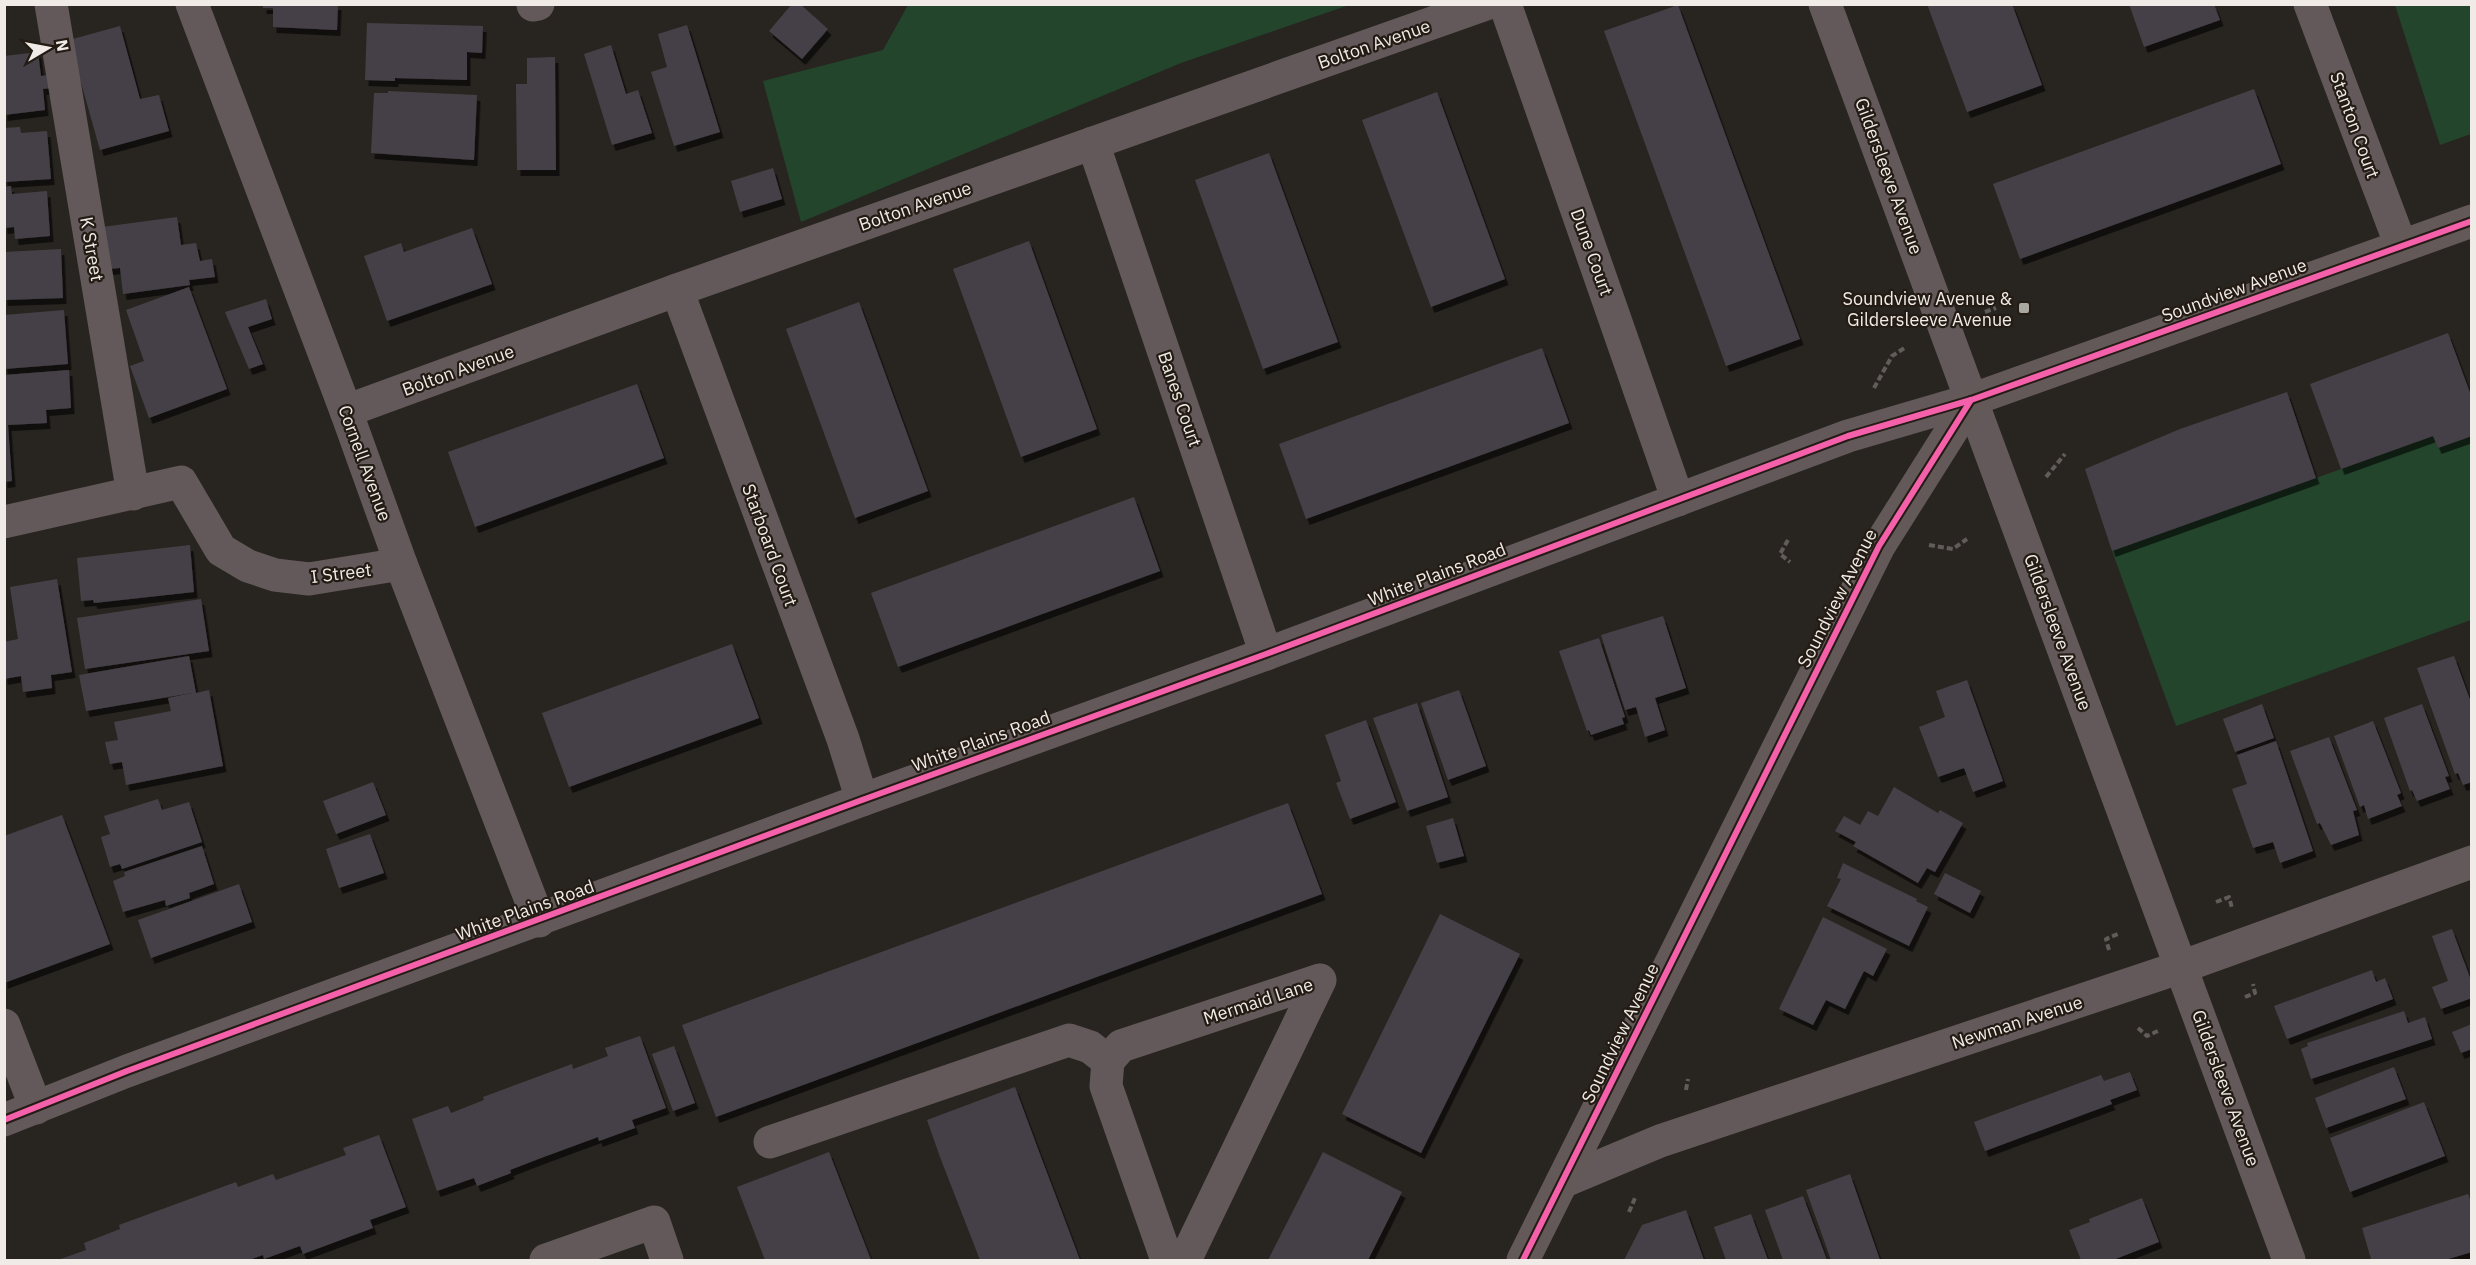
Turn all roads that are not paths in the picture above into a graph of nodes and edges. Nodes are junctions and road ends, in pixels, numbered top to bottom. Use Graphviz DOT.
graph roads {
  1 [pos="51,4"];
  2 [pos="192,4"];
  3 [pos="538,4"];
  4 [pos="1486,4"];
  5 [pos="1505,4"];
  6 [pos="1825,4"];
  7 [pos="2310,4"];
  8 [pos="533,5"];
  9 [pos="1093,143"];
  10 [pos="2472,221"];
  11 [pos="2401,246"];
  12 [pos="677,290"];
  13 [pos="1971,400"];
  14 [pos="346,411"];
  15 [pos="133,494"];
  16 [pos="1678,500"];
  17 [pos="4,522"];
  18 [pos="401,564"];
  19 [pos="1266,654"];
  20 [pos="862,800"];
  21 [pos="2472,862"];
  22 [pos="539,921"];
  23 [pos="2181,967"];
  24 [pos="4,1025"];
  25 [pos="1108,1061"];
  26 [pos="36,1108"];
  27 [pos="4,1120"];
  28 [pos="770,1142"];
  29 [pos="1562,1182"];
  30 [pos="546,1260"];
  31 [pos="667,1260"];
  32 [pos="1167,1260"];
  33 [pos="1185,1260"];
  34 [pos="1523,1260"];
  35 [pos="2289,1260"];
  1 -- 15 [label="street, K Street"];
  2 -- 14 [label="street, Cornell Avenue"];
  3 -- 8 [label="street"];
  4 -- 9 [label="street, Bolton Avenue"];
  5 -- 16 [label="street, Dune Court"];
  6 -- 13 [label="street, Gildersleeve Avenue"];
  7 -- 11 [label="street, Stanton Court"];
  9 -- 12 [label="street, Bolton Avenue"];
  9 -- 19 [label="street, Banes Court"];
  10 -- 11 [label="main road, Soundview Avenue"];
  11 -- 13 [label="main road, Soundview Avenue"];
  12 -- 14 [label="street, Bolton Avenue"];
  12 -- 20 [label="street, Starboard Court"];
  13 -- 16 [label="street, White Plains Road"];
  13 -- 23 [label="street, Gildersleeve Avenue"];
  13 -- 29 [label="main road, Soundview Avenue"];
  14 -- 18 [label="street, Cornell Avenue"];
  15 -- 17 [label="street"];
  15 -- 18 [label="street, I Street"];
  16 -- 19 [label="street, White Plains Road"];
  18 -- 22 [label="street, Cornell Avenue"];
  19 -- 20 [label="street, White Plains Road"];
  20 -- 22 [label="street, White Plains Road"];
  21 -- 23 [label="street, Newman Avenue"];
  22 -- 26 [label="street, White Plains Road"];
  23 -- 29 [label="street, Newman Avenue"];
  23 -- 35 [label="street, Gildersleeve Avenue"];
  24 -- 26 [label="street"];
  25 -- 28 [label="street"];
  25 -- 32 [label="street"];
  25 -- 33 [label="street, Mermaid Lane"];
  26 -- 27 [label="street, White Plains Road"];
  29 -- 34 [label="main road, Soundview Avenue"];
  30 -- 31 [label="street"];
}
